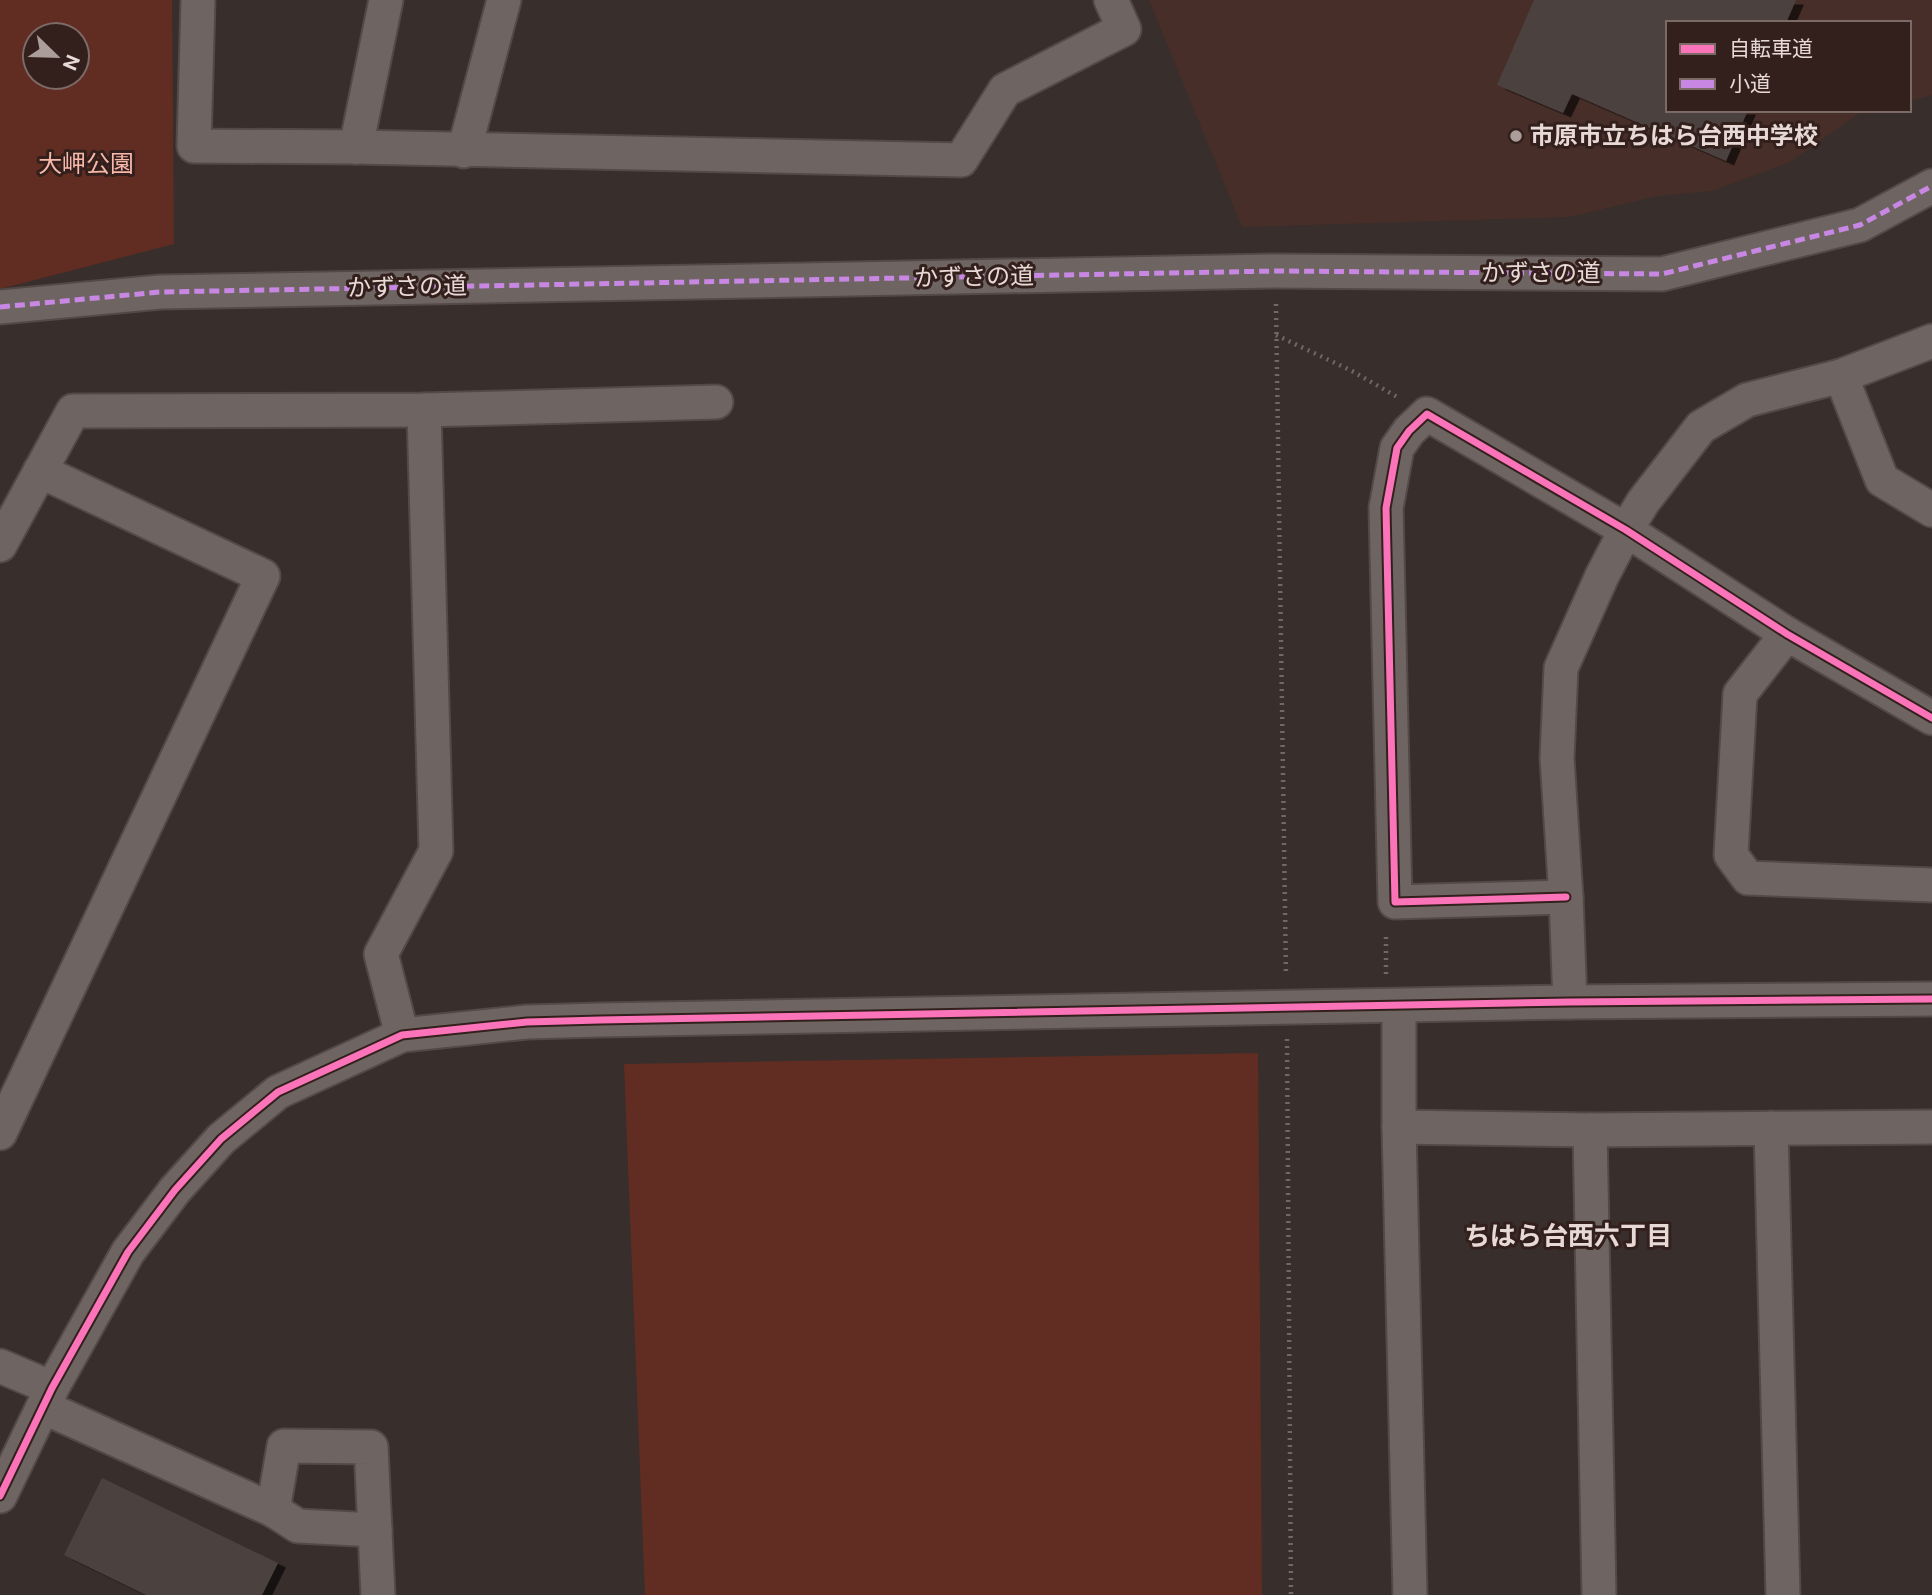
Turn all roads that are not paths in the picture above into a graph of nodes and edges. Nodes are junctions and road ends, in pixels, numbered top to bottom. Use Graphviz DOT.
graph roads {
  1 [pos="198,0"];
  2 [pos="386,0"];
  3 [pos="503,0"];
  4 [pos="1111,0"];
  5 [pos="356,147"];
  6 [pos="464,151"];
  7 [pos="1932,186"];
  8 [pos="0,307"];
  9 [pos="1932,341"];
  10 [pos="1841,376"];
  11 [pos="716,402"];
  12 [pos="425,410"];
  13 [pos="40,471"];
  14 [pos="1932,510"];
  15 [pos="1626,530"];
  16 [pos="0,545"];
  17 [pos="1787,634"];
  18 [pos="1932,719"];
  19 [pos="1932,885"];
  20 [pos="1566,897"];
  21 [pos="1932,999"];
  22 [pos="1570,1002"];
  23 [pos="1392,1006"];
  24 [pos="402,1035"];
  25 [pos="1399,1127"];
  26 [pos="1932,1127"];
  27 [pos="1772,1128"];
  28 [pos="1590,1130"];
  29 [pos="0,1133"];
  30 [pos="0,1366"];
  31 [pos="48,1398"];
  32 [pos="0,1496"];
  33 [pos="273,1510"];
  34 [pos="374,1530"];
  35 [pos="377,1595"];
  36 [pos="1410,1595"];
  37 [pos="1599,1595"];
  38 [pos="1783,1595"];
  1 -- 5 [label="street"];
  2 -- 5 [label="street"];
  3 -- 6 [label="street"];
  4 -- 6 [label="street"];
  5 -- 6 [label="street"];
  7 -- 8 [label="street, かずさの道"];
  9 -- 10 [label="street"];
  10 -- 14 [label="street"];
  10 -- 15 [label="street"];
  11 -- 12 [label="street"];
  12 -- 13 [label="street"];
  12 -- 24 [label="street"];
  13 -- 16 [label="street"];
  13 -- 29 [label="street"];
  15 -- 17 [label="street"];
  15 -- 20 [label="street"];
  15 -- 20 [label="street"];
  17 -- 18 [label="street"];
  17 -- 19 [label="street"];
  20 -- 22 [label="street"];
  21 -- 22 [label="street"];
  22 -- 23 [label="street"];
  23 -- 24 [label="street"];
  23 -- 25 [label="street"];
  24 -- 31 [label="street"];
  25 -- 28 [label="street"];
  25 -- 36 [label="street"];
  26 -- 27 [label="street"];
  27 -- 28 [label="street"];
  27 -- 38 [label="street"];
  28 -- 37 [label="street"];
  30 -- 31 [label="street"];
  31 -- 32 [label="street"];
  31 -- 33 [label="street"];
  33 -- 34 [label="street"];
  33 -- 34 [label="street"];
  34 -- 35 [label="street"];
}
